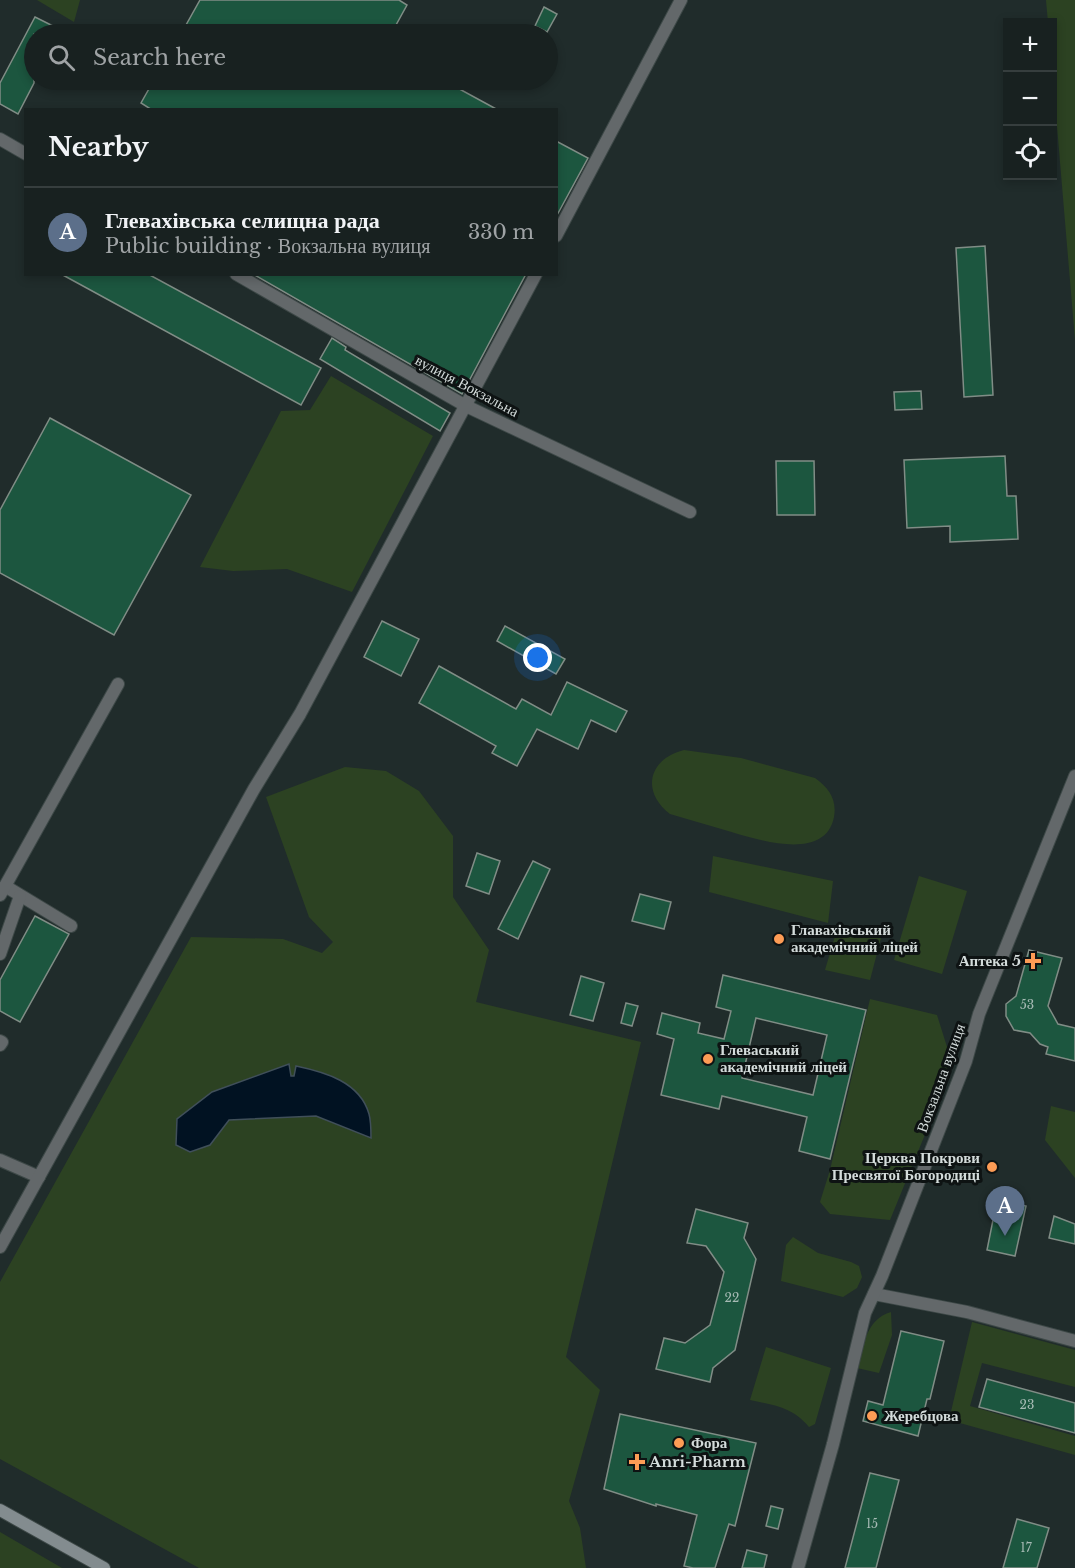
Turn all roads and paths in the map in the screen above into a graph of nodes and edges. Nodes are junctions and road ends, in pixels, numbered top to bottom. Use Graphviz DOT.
graph roads {
  1 [pos="681,0"];
  2 [pos="0,139"];
  3 [pos="24,153"];
  4 [pos="558,232"];
  5 [pos="239,276"];
  6 [pos="535,276"];
  7 [pos="466,406"];
  8 [pos="690,512"];
  9 [pos="118,684"];
  10 [pos="1075,776"];
  11 [pos="2,891"];
  12 [pos="20,896"];
  13 [pos="71,926"];
  14 [pos="0,954"];
  15 [pos="0,1160"];
  16 [pos="39,1177"];
  17 [pos="0,1247"];
  18 [pos="874,1294"];
  19 [pos="1075,1341"];
  20 [pos="0,1510"];
  21 [pos="104,1568"];
  22 [pos="798,1568"];
  1 -- 4 [label="street"];
  2 -- 3 [label="street"];
  5 -- 7 [label="street, вулиця Вокзальна"];
  6 -- 7 [label="street"];
  7 -- 8 [label="street, вулиця Вокзальна"];
  7 -- 16 [label="street"];
  9 -- 11 [label="street"];
  10 -- 18 [label="street, Вокзальна вулиця"];
  11 -- 12 [label="street"];
  12 -- 13 [label="street"];
  12 -- 14 [label="street"];
  15 -- 16 [label="street"];
  16 -- 17 [label="street"];
  18 -- 19 [label="street"];
  18 -- 22 [label="street, Вокзальна вулиця"];
  20 -- 21 [label="street"];
}
